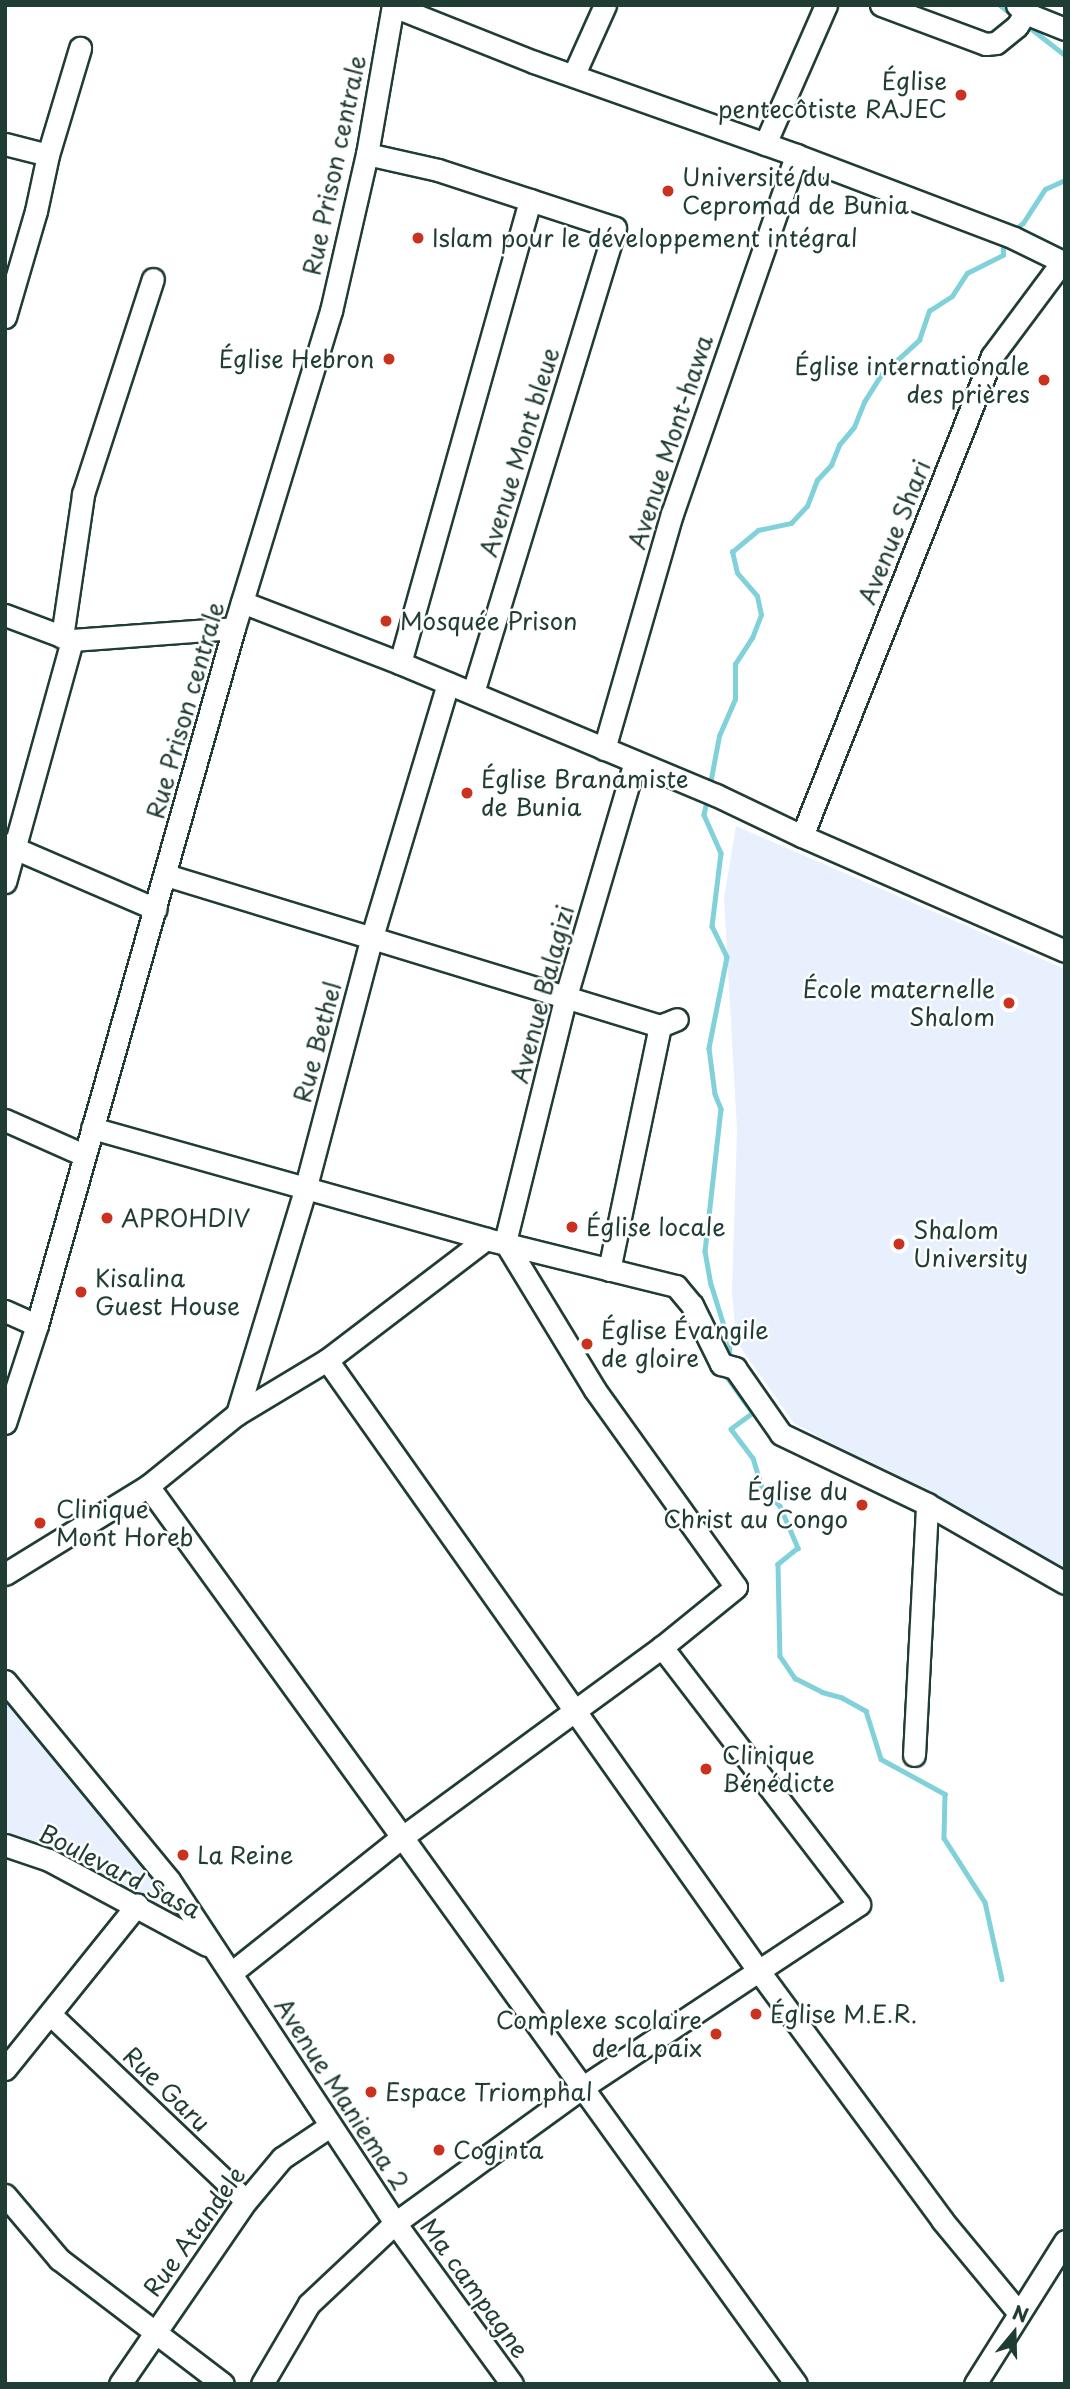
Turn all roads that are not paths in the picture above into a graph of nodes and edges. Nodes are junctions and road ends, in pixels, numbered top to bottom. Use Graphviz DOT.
graph roads {
  1 [pos="605,5"];
  2 [pos="826,5"];
  3 [pos="881,5"];
  4 [pos="393,6"];
  5 [pos="1020,16"];
  6 [pos="1065,29"];
  7 [pos="80,48"];
  8 [pos="574,74"];
  9 [pos="5,144"];
  10 [pos="765,144"];
  11 [pos="367,154"];
  12 [pos="48,155"];
  13 [pos="796,155"];
  14 [pos="530,200"];
  15 [pos="1063,263"];
  16 [pos="153,279"];
  17 [pos="5,317"];
  18 [pos="242,602"];
  19 [pos="5,615"];
  20 [pos="234,628"];
  21 [pos="67,638"];
  22 [pos="400,663"];
  23 [pos="448,683"];
  24 [pos="473,692"];
  25 [pos="604,749"];
  26 [pos="635,762"];
  27 [pos="802,836"];
  28 [pos="10,846"];
  29 [pos="166,875"];
  30 [pos="5,883"];
  31 [pos="156,909"];
  32 [pos="371,940"];
  33 [pos="1065,951"];
  34 [pos="566,996"];
  35 [pos="5,1120"];
  36 [pos="92,1128"];
  37 [pos="83,1155"];
  38 [pos="305,1190"];
  39 [pos="496,1240"];
  40 [pos="609,1270"];
  41 [pos="5,1311"];
  42 [pos="37,1325"];
  43 [pos="327,1360"];
  44 [pos="237,1414"];
  45 [pos="5,1423"];
  46 [pos="148,1486"];
  47 [pos="927,1504"];
  48 [pos="5,1574"];
  49 [pos="1065,1583"];
  50 [pos="662,1647"];
  51 [pos="5,1681"];
  52 [pos="575,1711"];
  53 [pos="914,1755"];
  54 [pos="402,1837"];
  55 [pos="5,1845"];
  56 [pos="137,1905"];
  57 [pos="211,1947"];
  58 [pos="758,1970"];
  59 [pos="231,1973"];
  60 [pos="51,2015"];
  61 [pos="5,2069"];
  62 [pos="583,2087"];
  63 [pos="330,2126"];
  64 [pos="5,2195"];
  65 [pos="246,2200"];
  66 [pos="395,2223"];
  67 [pos="1065,2241"];
  68 [pos="1019,2313"];
  69 [pos="154,2330"];
  70 [pos="120,2384"];
  71 [pos="223,2384"];
  72 [pos="262,2384"];
  73 [pos="512,2384"];
  74 [pos="796,2384"];
  75 [pos="975,2384"];
  1 -- 8 [label="street"];
  2 -- 10 [label="street"];
  3 -- 5 [label="street"];
  4 -- 8 [label="street"];
  4 -- 11 [label="street, Rue Prison centrale"];
  5 -- 6 [label="street"];
  7 -- 12 [label="street"];
  8 -- 10 [label="street"];
  9 -- 12 [label="street"];
  10 -- 13 [label="street"];
  11 -- 14 [label="street"];
  11 -- 18 [label="street, Rue Prison centrale"];
  12 -- 17 [label="street"];
  13 -- 15 [label="street"];
  13 -- 25 [label="street, Avenue Mont-hawa"];
  14 -- 22 [label="street"];
  14 -- 24 [label="street, Avenue Mont bleue"];
  15 -- 27 [label="street, Avenue Shari"];
  16 -- 21 [label="street"];
  18 -- 20 [label="street, Rue Prison centrale"];
  18 -- 22 [label="street"];
  19 -- 21 [label="street"];
  20 -- 21 [label="street"];
  20 -- 29 [label="street, Rue Prison centrale"];
  21 -- 28 [label="street"];
  22 -- 23 [label="street"];
  23 -- 24 [label="street"];
  23 -- 32 [label="street, Rue Bethel"];
  24 -- 25 [label="street"];
  25 -- 26 [label="street"];
  26 -- 27 [label="street"];
  26 -- 34 [label="street, Avenue Balagizi"];
  27 -- 33 [label="street"];
  28 -- 30 [label="street"];
  28 -- 31 [label="street"];
  29 -- 31 [label="street, Rue Prison centrale"];
  29 -- 32 [label="street"];
  31 -- 36 [label="street, Rue Prison centrale"];
  32 -- 34 [label="street"];
  32 -- 38 [label="street, Rue Bethel"];
  34 -- 39 [label="street, Avenue Balagizi"];
  34 -- 40 [label="street"];
  35 -- 37 [label="street"];
  36 -- 37 [label="street, Rue Prison centrale"];
  36 -- 38 [label="street"];
  37 -- 42 [label="street, Rue Prison centrale"];
  38 -- 39 [label="street"];
  38 -- 44 [label="street, Rue Bethel"];
  39 -- 40 [label="street"];
  39 -- 43 [label="street"];
  39 -- 50 [label="street"];
  40 -- 47 [label="street"];
  41 -- 42 [label="street"];
  42 -- 45 [label="street, Rue Prison centrale"];
  43 -- 44 [label="street"];
  43 -- 52 [label="street"];
  44 -- 46 [label="street"];
  46 -- 48 [label="street"];
  46 -- 54 [label="street"];
  47 -- 49 [label="street"];
  47 -- 53 [label="street"];
  50 -- 52 [label="street"];
  50 -- 58 [label="street, Avenue Maniema 2"];
  51 -- 57 [label="street, Avenue Maniema 2"];
  52 -- 54 [label="street"];
  52 -- 58 [label="street"];
  54 -- 59 [label="street"];
  54 -- 62 [label="street"];
  55 -- 56 [label="street, Boulevard Sasa"];
  56 -- 57 [label="street, Boulevard Sasa"];
  56 -- 60 [label="street"];
  57 -- 59 [label="street, Avenue Maniema 2"];
  58 -- 62 [label="street, Avenue Maniema 2"];
  58 -- 68 [label="street"];
  59 -- 63 [label="street, Avenue Maniema 2"];
  60 -- 61 [label="street"];
  60 -- 65 [label="street, Rue Garu"];
  62 -- 66 [label="street, Avenue Maniema 2"];
  62 -- 74 [label="street"];
  63 -- 65 [label="street, Rue Atandele"];
  63 -- 66 [label="street, Avenue Maniema 2"];
  64 -- 69 [label="street"];
  65 -- 69 [label="street, Rue Atandele"];
  66 -- 72 [label="street"];
  66 -- 73 [label="street, Ma campagne"];
  67 -- 68 [label="street"];
  68 -- 75 [label="street"];
  69 -- 70 [label="street, Rue Atandele"];
  69 -- 71 [label="street"];
}
